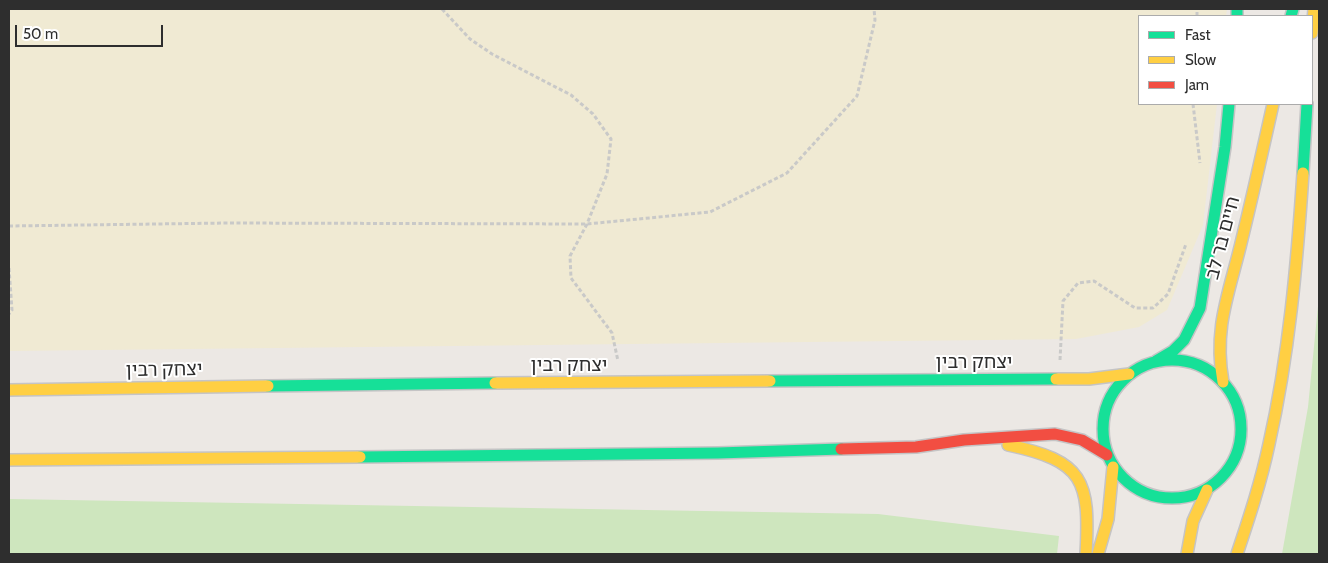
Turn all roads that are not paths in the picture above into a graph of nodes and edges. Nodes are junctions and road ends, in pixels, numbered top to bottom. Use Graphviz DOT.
graph roads {
  1 [pos="1229,105"];
  2 [pos="1273,105"];
  3 [pos="1307,105"];
  4 [pos="1156,361"];
  5 [pos="1129,374"];
  6 [pos="1223,382"];
  7 [pos="9,390"];
  8 [pos="964,440"];
  9 [pos="1107,456"];
  10 [pos="9,460"];
  11 [pos="1113,467"];
  12 [pos="1207,490"];
  13 [pos="1086,554"];
  14 [pos="1098,554"];
  15 [pos="1187,554"];
  16 [pos="1237,554"];
  1 -- 4 [label="main road, חיים בר לב"];
  2 -- 6 [label="main road, חיים בר לב"];
  3 -- 16 [label="main road"];
  4 -- 5 [label="main road"];
  4 -- 6 [label="main road"];
  5 -- 7 [label="main road, יצחק רבין"];
  5 -- 9 [label="main road"];
  6 -- 12 [label="main road"];
  8 -- 9 [label="main road"];
  8 -- 10 [label="main road"];
  8 -- 13 [label="main road"];
  9 -- 11 [label="main road"];
  11 -- 12 [label="main road"];
  11 -- 14 [label="main road"];
  12 -- 15 [label="main road"];
}
